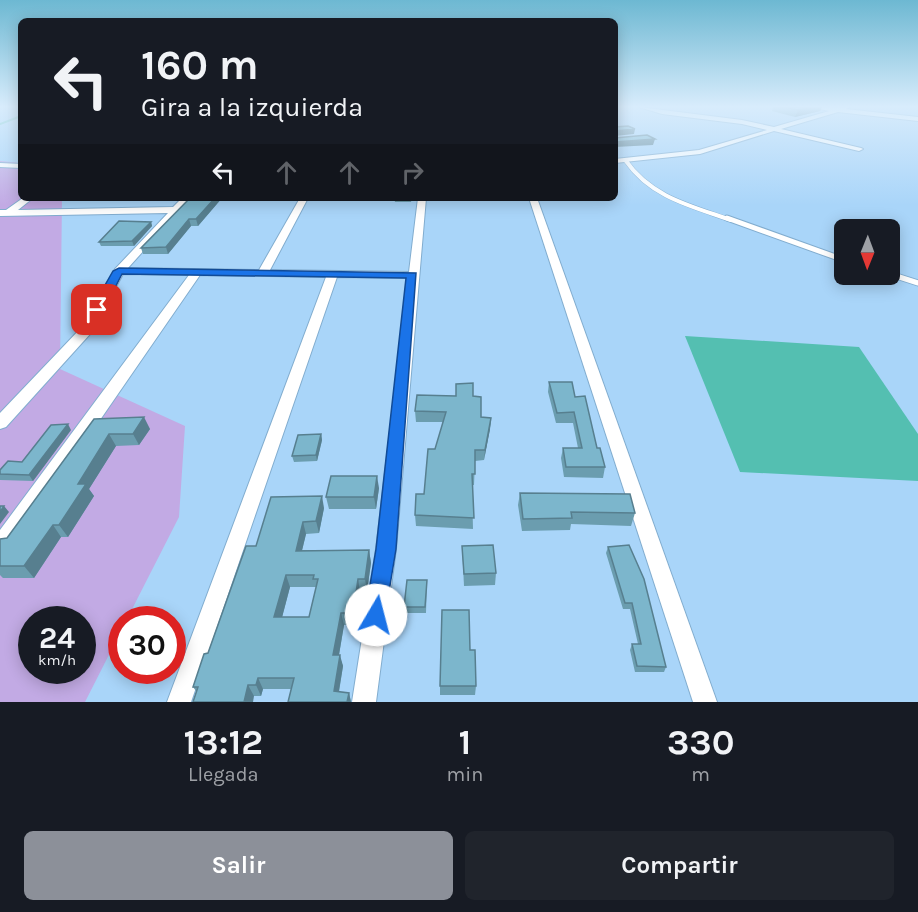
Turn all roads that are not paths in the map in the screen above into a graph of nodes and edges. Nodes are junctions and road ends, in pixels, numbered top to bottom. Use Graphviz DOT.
graph roads {
  1 [pos="742,140"];
  2 [pos="818,140"];
  3 [pos="858,149"];
  4 [pos="626,160"];
  5 [pos="618,161"];
  6 [pos="0,165"];
  7 [pos="18,166"];
  8 [pos="24,201"];
  9 [pos="184,201"];
  10 [pos="302,201"];
  11 [pos="422,201"];
  12 [pos="534,201"];
  13 [pos="176,210"];
  14 [pos="2,215"];
  15 [pos="834,256"];
  16 [pos="119,271"];
  17 [pos="264,271"];
  18 [pos="197,272"];
  19 [pos="333,273"];
  20 [pos="412,275"];
  21 [pos="900,277"];
  22 [pos="918,283"];
  23 [pos="0,423"];
  24 [pos="0,543"];
  25 [pos="179,702"];
  26 [pos="364,702"];
  27 [pos="705,702"];
  1 -- 4 [label="street"];
  2 -- 3 [label="street"];
  4 -- 5 [label="street"];
  4 -- 15 [label="lane"];
  6 -- 7 [label="street"];
  8 -- 14 [label="street"];
  9 -- 13 [label="street"];
  10 -- 17 [label="street"];
  11 -- 20 [label="street"];
  12 -- 27 [label="street"];
  13 -- 14 [label="street"];
  13 -- 16 [label="street"];
  16 -- 18 [label="street"];
  16 -- 23 [label="street"];
  17 -- 18 [label="street"];
  17 -- 19 [label="street"];
  18 -- 24 [label="street"];
  19 -- 20 [label="street"];
  19 -- 25 [label="street"];
  20 -- 26 [label="street"];
  21 -- 22 [label="lane"];
}
